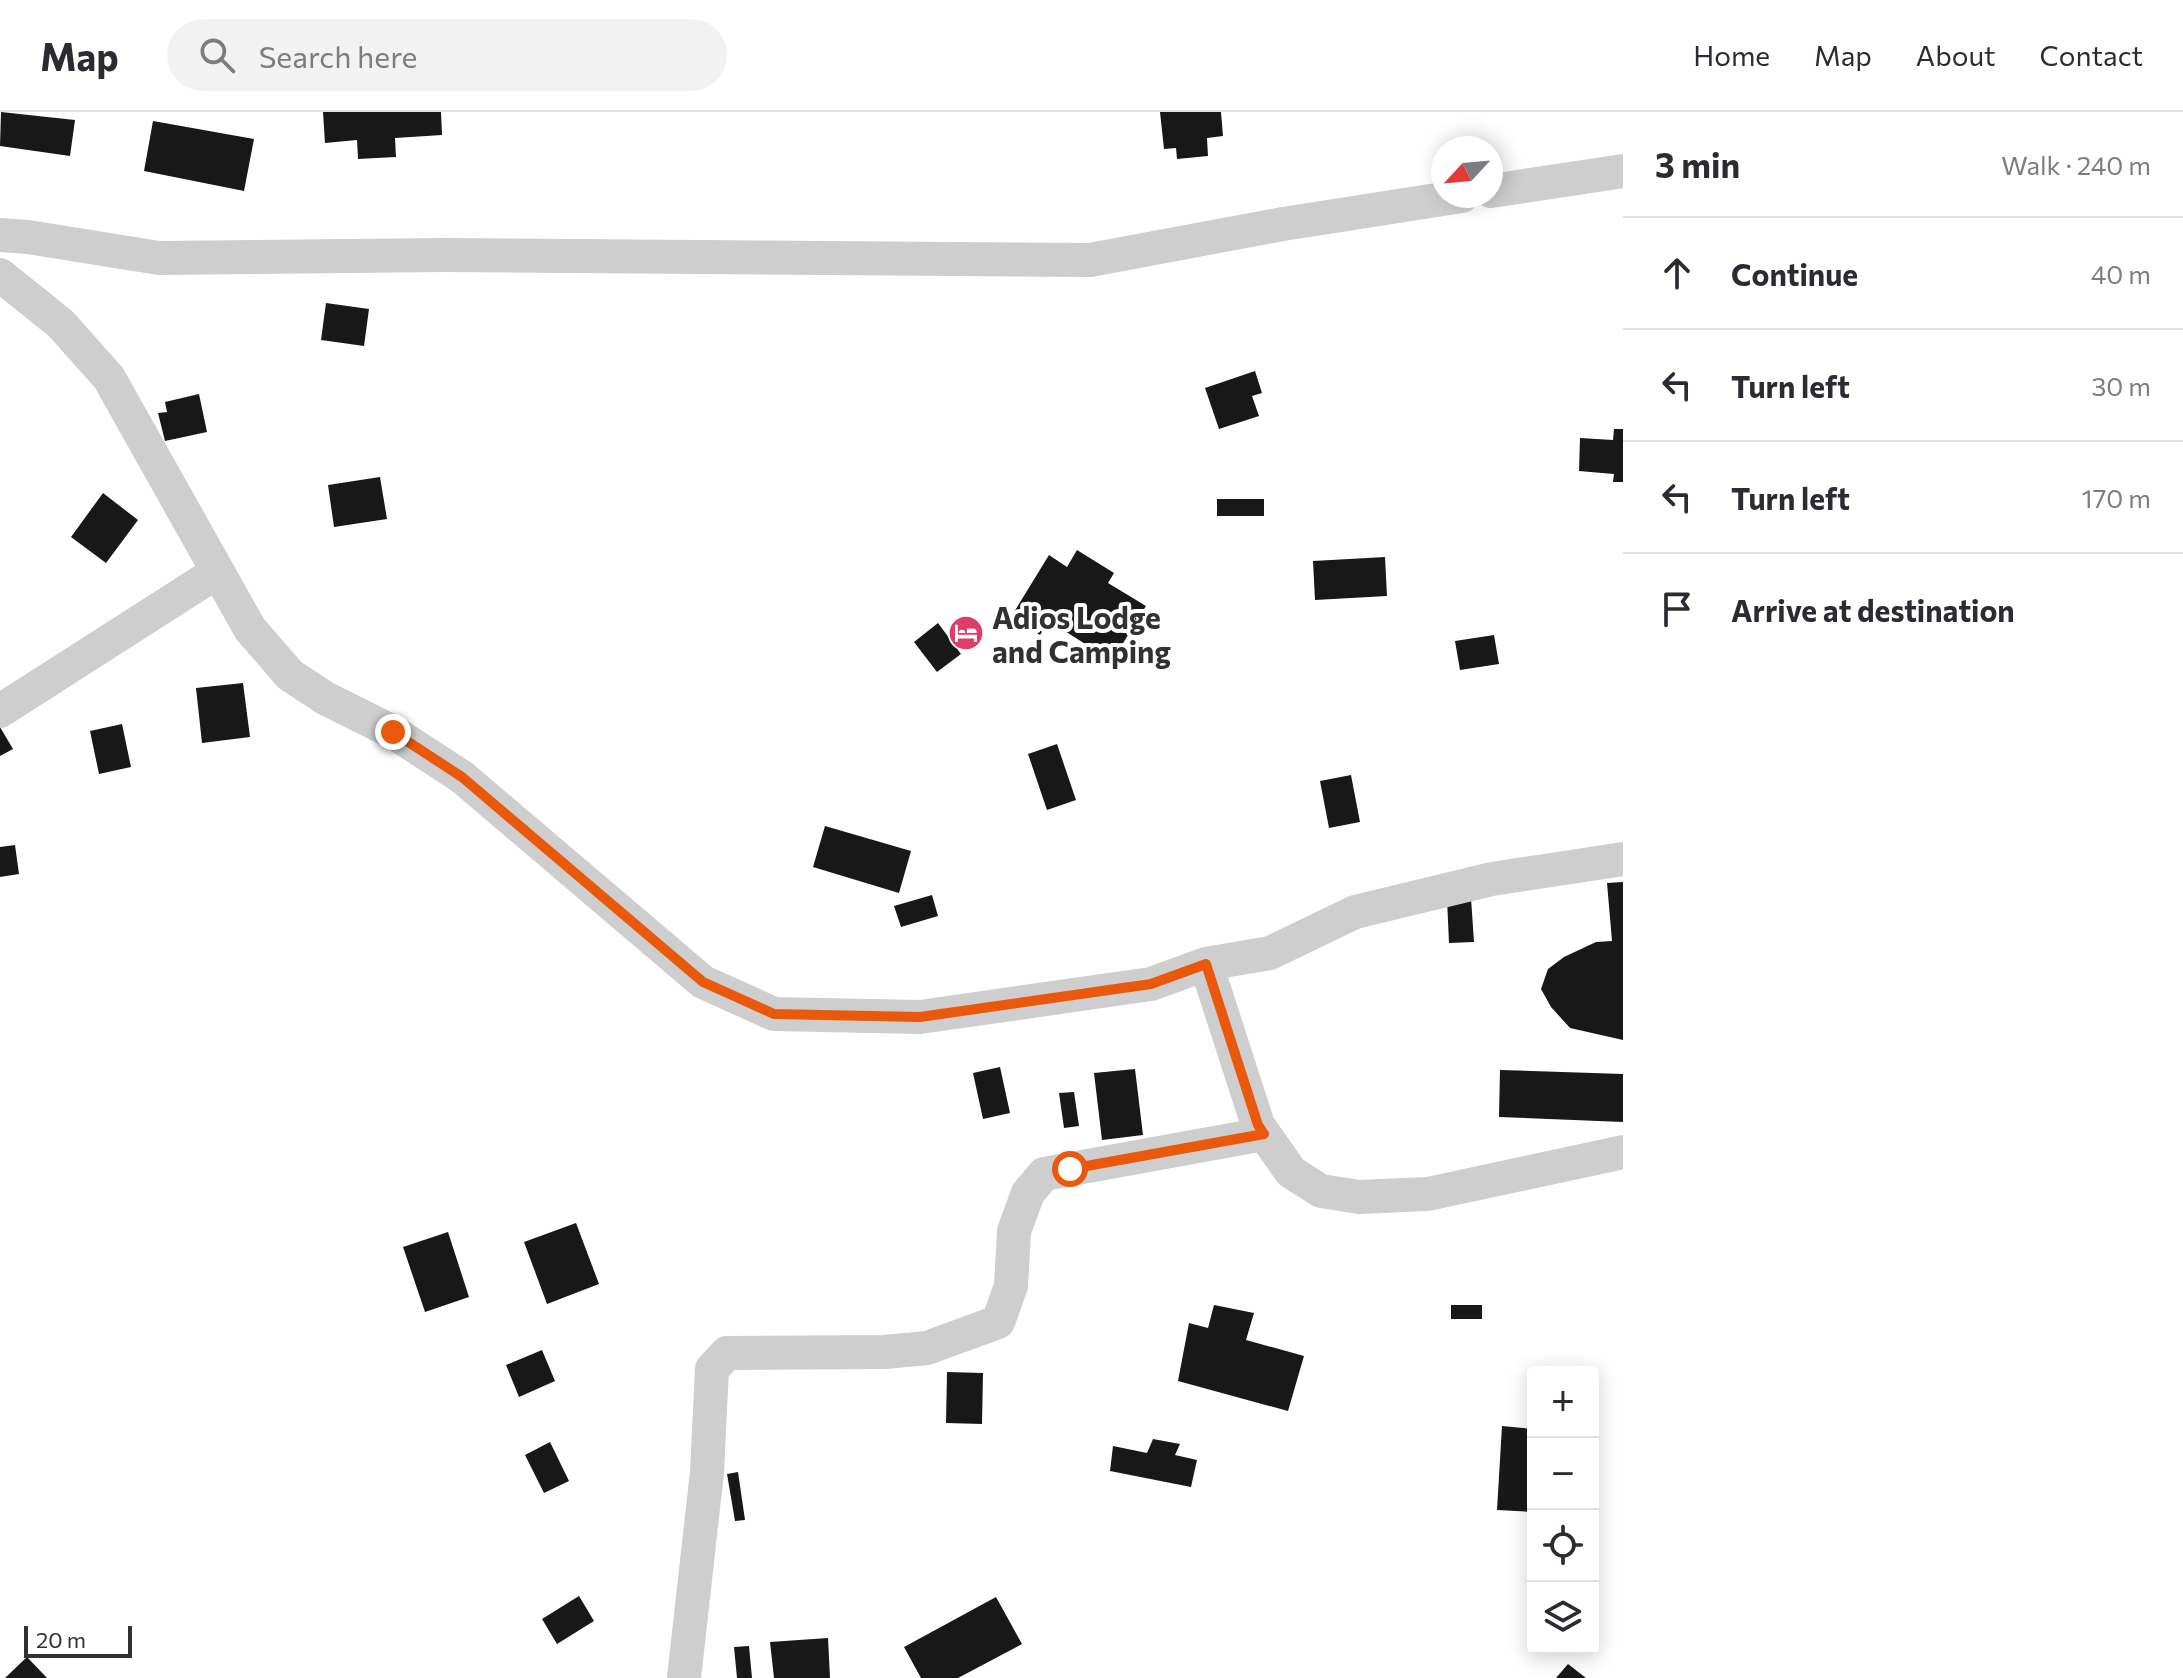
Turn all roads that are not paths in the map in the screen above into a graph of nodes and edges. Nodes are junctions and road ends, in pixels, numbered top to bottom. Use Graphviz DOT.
graph roads {
  1 [pos="1623,171"];
  2 [pos="1503,189"];
  3 [pos="1431,201"];
  4 [pos="0,235"];
  5 [pos="0,275"];
  6 [pos="217,572"];
  7 [pos="0,711"];
  8 [pos="1623,859"];
  9 [pos="1206,964"];
  10 [pos="1264,1134"];
  11 [pos="1623,1152"];
  12 [pos="684,1678"];
  1 -- 2 [label="street"];
  3 -- 4 [label="street"];
  5 -- 6 [label="street"];
  6 -- 7 [label="street"];
  6 -- 9 [label="street"];
  8 -- 9 [label="street"];
  9 -- 10 [label="street"];
  10 -- 11 [label="street"];
  10 -- 12 [label="street"];
}
